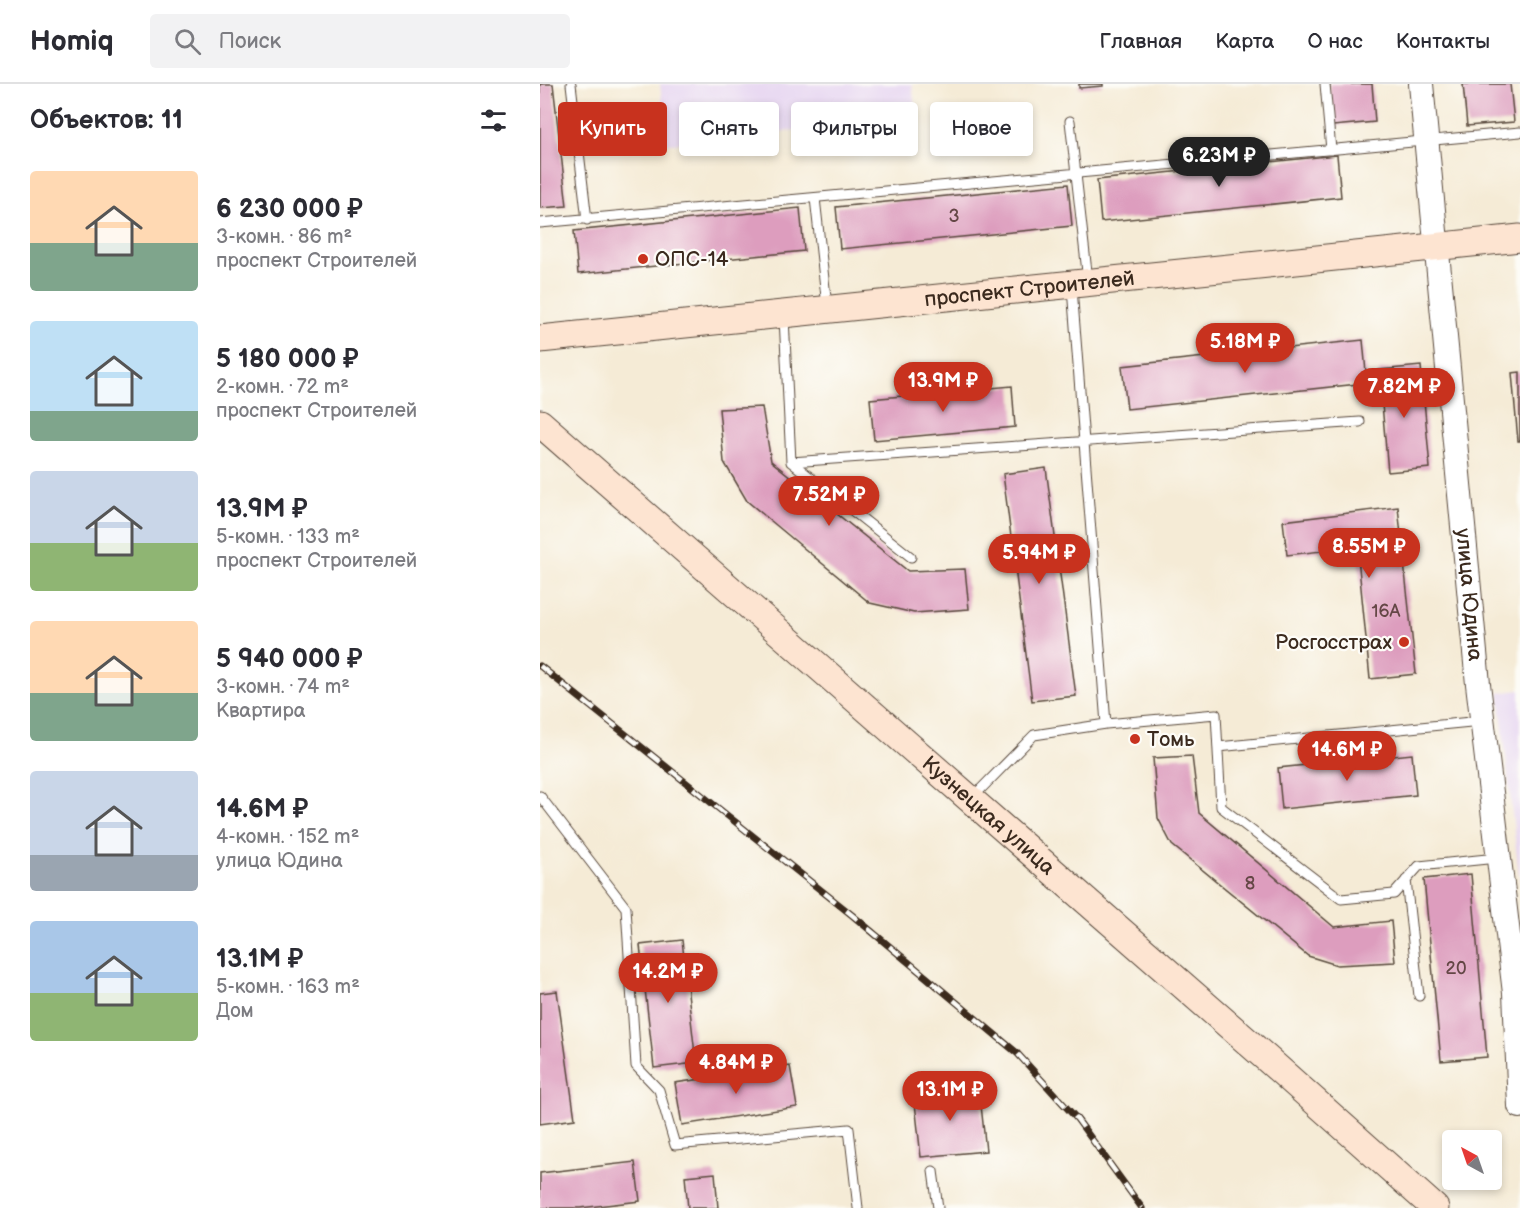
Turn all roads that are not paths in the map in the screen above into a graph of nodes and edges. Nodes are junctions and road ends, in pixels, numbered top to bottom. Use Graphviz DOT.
graph roads {
  1 [pos="571,84"];
  2 [pos="1325,84"];
  3 [pos="1421,84"];
  4 [pos="1070,121"];
  5 [pos="1520,132"];
  6 [pos="1426,142"];
  7 [pos="1331,150"];
  8 [pos="1076,174"];
  9 [pos="815,198"];
  10 [pos="587,220"];
  11 [pos="540,223"];
  12 [pos="1520,238"];
  13 [pos="1436,247"];
  14 [pos="1080,284"];
  15 [pos="827,310"];
  16 [pos="783,315"];
  17 [pos="540,339"];
  18 [pos="1360,422"];
  19 [pos="540,423"];
  20 [pos="1084,441"];
  21 [pos="791,462"];
  22 [pos="911,557"];
  23 [pos="1482,720"];
  24 [pos="1106,724"];
  25 [pos="1218,747"];
  26 [pos="540,796"];
  27 [pos="970,799"];
  28 [pos="1499,858"];
  29 [pos="1406,880"];
  30 [pos="1516,973"];
  31 [pos="1419,996"];
  32 [pos="1520,1106"];
  33 [pos="933,1171"];
  34 [pos="858,1208"];
  35 [pos="938,1208"];
  36 [pos="1435,1208"];
  1 -- 10 [label="lane"];
  2 -- 7 [label="lane"];
  3 -- 6 [label="street, улица Юдина"];
  4 -- 8 [label="lane"];
  5 -- 6 [label="lane"];
  6 -- 7 [label="lane"];
  6 -- 13 [label="street, улица Юдина"];
  7 -- 8 [label="lane"];
  8 -- 9 [label="lane"];
  8 -- 14 [label="lane"];
  9 -- 10 [label="lane"];
  9 -- 15 [label="lane"];
  10 -- 11 [label="lane"];
  12 -- 13 [label="main road, проспект Строителей"];
  13 -- 14 [label="main road, проспект Строителей"];
  13 -- 23 [label="street, улица Юдина"];
  14 -- 15 [label="main road, проспект Строителей"];
  14 -- 20 [label="lane"];
  15 -- 16 [label="main road, проспект Строителей"];
  16 -- 17 [label="main road, проспект Строителей"];
  16 -- 21 [label="lane"];
  18 -- 20 [label="lane"];
  19 -- 27 [label="main road, Кузнецкая улица"];
  20 -- 21 [label="lane"];
  20 -- 24 [label="lane"];
  21 -- 22 [label="lane"];
  23 -- 25 [label="lane"];
  23 -- 28 [label="street, улица Юдина"];
  24 -- 25 [label="lane"];
  24 -- 27 [label="lane"];
  25 -- 29 [label="lane"];
  26 -- 34 [label="lane"];
  27 -- 36 [label="main road, Кузнецкая улица"];
  28 -- 29 [label="lane"];
  28 -- 30 [label="street, улица Юдина"];
  29 -- 31 [label="lane"];
  30 -- 32 [label="street, улица Юдина"];
  33 -- 35 [label="lane"];
}
